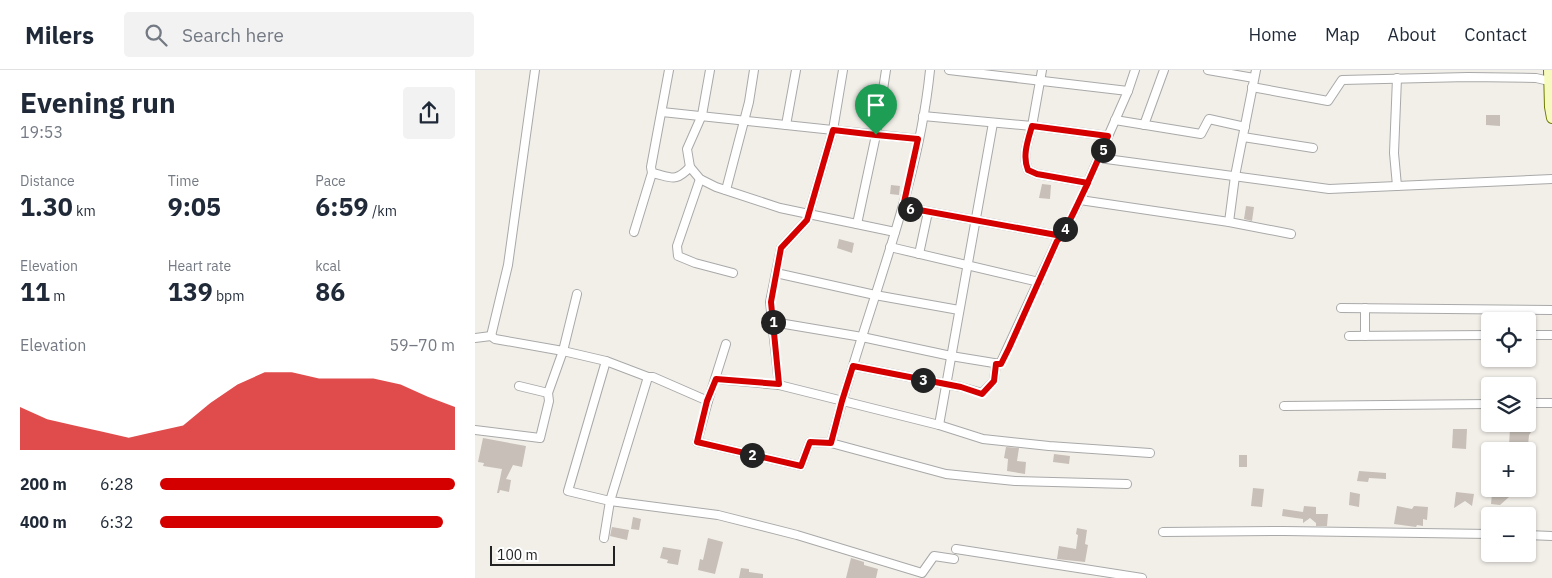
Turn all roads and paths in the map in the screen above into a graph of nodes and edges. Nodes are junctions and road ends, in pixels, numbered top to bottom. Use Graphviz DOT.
graph roads {
  1 [pos="535,70"];
  2 [pos="669,70"];
  3 [pos="710,70"];
  4 [pos="754,70"];
  5 [pos="796,70"];
  6 [pos="843,70"];
  7 [pos="886,70"];
  8 [pos="930,70"];
  9 [pos="949,70"];
  10 [pos="1042,70"];
  11 [pos="1135,70"];
  12 [pos="1164,70"];
  13 [pos="1208,70"];
  14 [pos="1363,70"];
  15 [pos="1255,74"];
  16 [pos="1469,74"];
  17 [pos="1403,75"];
  18 [pos="1549,75"];
  19 [pos="1361,79"];
  20 [pos="1040,80"];
  21 [pos="1252,88"];
  22 [pos="1128,91"];
  23 [pos="661,112"];
  24 [pos="702,115"];
  25 [pos="923,116"];
  26 [pos="1552,118"];
  27 [pos="744,120"];
  28 [pos="1115,120"];
  29 [pos="993,123"];
  30 [pos="786,125"];
  31 [pos="1144,125"];
  32 [pos="1032,126"];
  33 [pos="1245,127"];
  34 [pos="833,130"];
  35 [pos="876,135"];
  36 [pos="1108,136"];
  37 [pos="1243,137"];
  38 [pos="918,139"];
  39 [pos="1313,148"];
  40 [pos="1099,158"];
  41 [pos="690,167"];
  42 [pos="651,173"];
  43 [pos="1235,176"];
  44 [pos="700,179"];
  45 [pos="1552,179"];
  46 [pos="1088,183"];
  47 [pos="1397,186"];
  48 [pos="726,190"];
  49 [pos="1080,200"];
  50 [pos="903,207"];
  51 [pos="928,212"];
  52 [pos="809,214"];
  53 [pos="975,221"];
  54 [pos="1229,222"];
  55 [pos="857,224"];
  56 [pos="634,232"];
  57 [pos="895,232"];
  58 [pos="1291,234"];
  59 [pos="1062,236"];
  60 [pos="890,247"];
  61 [pos="919,254"];
  62 [pos="967,265"];
  63 [pos="733,273"];
  64 [pos="776,273"];
  65 [pos="1039,282"];
  66 [pos="577,294"];
  67 [pos="875,295"];
  68 [pos="1341,308"];
  69 [pos="1365,308"];
  70 [pos="959,310"];
  71 [pos="1552,310"];
  72 [pos="773,322"];
  73 [pos="1481,335"];
  74 [pos="1536,335"];
  75 [pos="1552,335"];
  76 [pos="491,336"];
  77 [pos="1349,336"];
  78 [pos="1365,336"];
  79 [pos="862,337"];
  80 [pos="475,338"];
  81 [pos="726,344"];
  82 [pos="563,351"];
  83 [pos="951,356"];
  84 [pos="605,361"];
  85 [pos="996,364"];
  86 [pos="853,366"];
  87 [pos="648,377"];
  88 [pos="716,379"];
  89 [pos="779,384"];
  90 [pos="946,384"];
  91 [pos="519,386"];
  92 [pos="548,393"];
  93 [pos="707,401"];
  94 [pos="842,401"];
  95 [pos="1552,402"];
  96 [pos="1536,403"];
  97 [pos="1481,404"];
  98 [pos="1284,406"];
  99 [pos="939,425"];
  100 [pos="475,430"];
  101 [pos="831,443"];
  102 [pos="1150,453"];
  103 [pos="1127,484"];
  104 [pos="610,501"];
  105 [pos="1163,532"];
  106 [pos="1481,534"];
  107 [pos="1536,535"];
  108 [pos="1552,536"];
  109 [pos="604,538"];
  110 [pos="956,550"];
  111 [pos="954,559"];
  112 [pos="1142,578"];
  1 -- 76 [label="street"];
  2 -- 23 [label="street"];
  3 -- 24 [label="street"];
  4 -- 27 [label="street"];
  5 -- 30 [label="street"];
  6 -- 34 [label="street"];
  7 -- 35 [label="street"];
  8 -- 25 [label="street"];
  9 -- 20 [label="street"];
  10 -- 20 [label="street"];
  11 -- 22 [label="street"];
  12 -- 31 [label="street"];
  13 -- 15 [label="street"];
  14 -- 19 [label="street"];
  15 -- 21 [label="street"];
  16 -- 17 [label="street"];
  16 -- 18 [label="street"];
  17 -- 19 [label="street"];
  17 -- 47 [label="street"];
  18 -- 26 [label="main road"];
  19 -- 21 [label="street"];
  20 -- 22 [label="street"];
  20 -- 32 [label="street"];
  21 -- 33 [label="street"];
  22 -- 28 [label="street"];
  23 -- 24 [label="street"];
  23 -- 42 [label="street"];
  24 -- 27 [label="street"];
  24 -- 41 [label="street"];
  25 -- 29 [label="street"];
  25 -- 38 [label="street"];
  27 -- 30 [label="street"];
  27 -- 48 [label="street"];
  28 -- 31 [label="street"];
  28 -- 36 [label="street"];
  29 -- 32 [label="street"];
  29 -- 53 [label="street"];
  30 -- 34 [label="street"];
  31 -- 33 [label="street"];
  32 -- 36 [label="street"];
  32 -- 46 [label="street"];
  33 -- 37 [label="street"];
  34 -- 35 [label="street"];
  34 -- 52 [label="street"];
  35 -- 38 [label="street"];
  35 -- 55 [label="street"];
  36 -- 40 [label="street"];
  37 -- 39 [label="street"];
  37 -- 43 [label="street"];
  38 -- 50 [label="street"];
  40 -- 43 [label="street"];
  40 -- 46 [label="street"];
  41 -- 42 [label="street"];
  41 -- 44 [label="street"];
  42 -- 56 [label="street"];
  43 -- 47 [label="street"];
  43 -- 54 [label="street"];
  44 -- 48 [label="street"];
  44 -- 63 [label="street"];
  45 -- 47 [label="street"];
  46 -- 49 [label="street"];
  48 -- 52 [label="street"];
  49 -- 54 [label="street"];
  49 -- 59 [label="street"];
  50 -- 51 [label="street"];
  50 -- 57 [label="street"];
  51 -- 53 [label="street"];
  51 -- 61 [label="street"];
  52 -- 55 [label="street"];
  52 -- 64 [label="street"];
  53 -- 59 [label="street"];
  53 -- 62 [label="street"];
  54 -- 58 [label="street"];
  55 -- 57 [label="street"];
  57 -- 60 [label="street"];
  59 -- 65 [label="street"];
  60 -- 61 [label="street"];
  60 -- 67 [label="street"];
  61 -- 62 [label="street"];
  62 -- 65 [label="street"];
  62 -- 70 [label="street"];
  64 -- 67 [label="street"];
  64 -- 72 [label="street"];
  65 -- 85 [label="street"];
  66 -- 82 [label="street"];
  67 -- 70 [label="street"];
  67 -- 79 [label="street"];
  68 -- 69 [label="street"];
  69 -- 71 [label="street"];
  69 -- 78 [label="street"];
  70 -- 83 [label="street"];
  72 -- 79 [label="street"];
  72 -- 89 [label="street"];
  73 -- 78 [label="street"];
  74 -- 75 [label="street"];
  76 -- 80 [label="street"];
  76 -- 82 [label="street"];
  77 -- 78 [label="street"];
  79 -- 83 [label="street"];
  79 -- 86 [label="street"];
  81 -- 88 [label="street"];
  82 -- 84 [label="street"];
  82 -- 92 [label="street"];
  83 -- 85 [label="street"];
  83 -- 90 [label="street"];
  84 -- 87 [label="street"];
  84 -- 104 [label="street"];
  85 -- 90 [label="street"];
  86 -- 90 [label="street"];
  86 -- 94 [label="street"];
  87 -- 93 [label="street"];
  87 -- 104 [label="street"];
  88 -- 89 [label="street"];
  88 -- 93 [label="street"];
  89 -- 94 [label="street"];
  90 -- 99 [label="street"];
  91 -- 92 [label="street"];
  92 -- 100 [label="street"];
  93 -- 101 [label="street"];
  94 -- 99 [label="street"];
  94 -- 101 [label="street"];
  95 -- 96 [label="street"];
  97 -- 98 [label="street"];
  99 -- 102 [label="street"];
  101 -- 103 [label="street"];
  104 -- 109 [label="street"];
  104 -- 111 [label="street"];
  105 -- 106 [label="street"];
  107 -- 108 [label="street"];
  110 -- 112 [label="street"];
}
